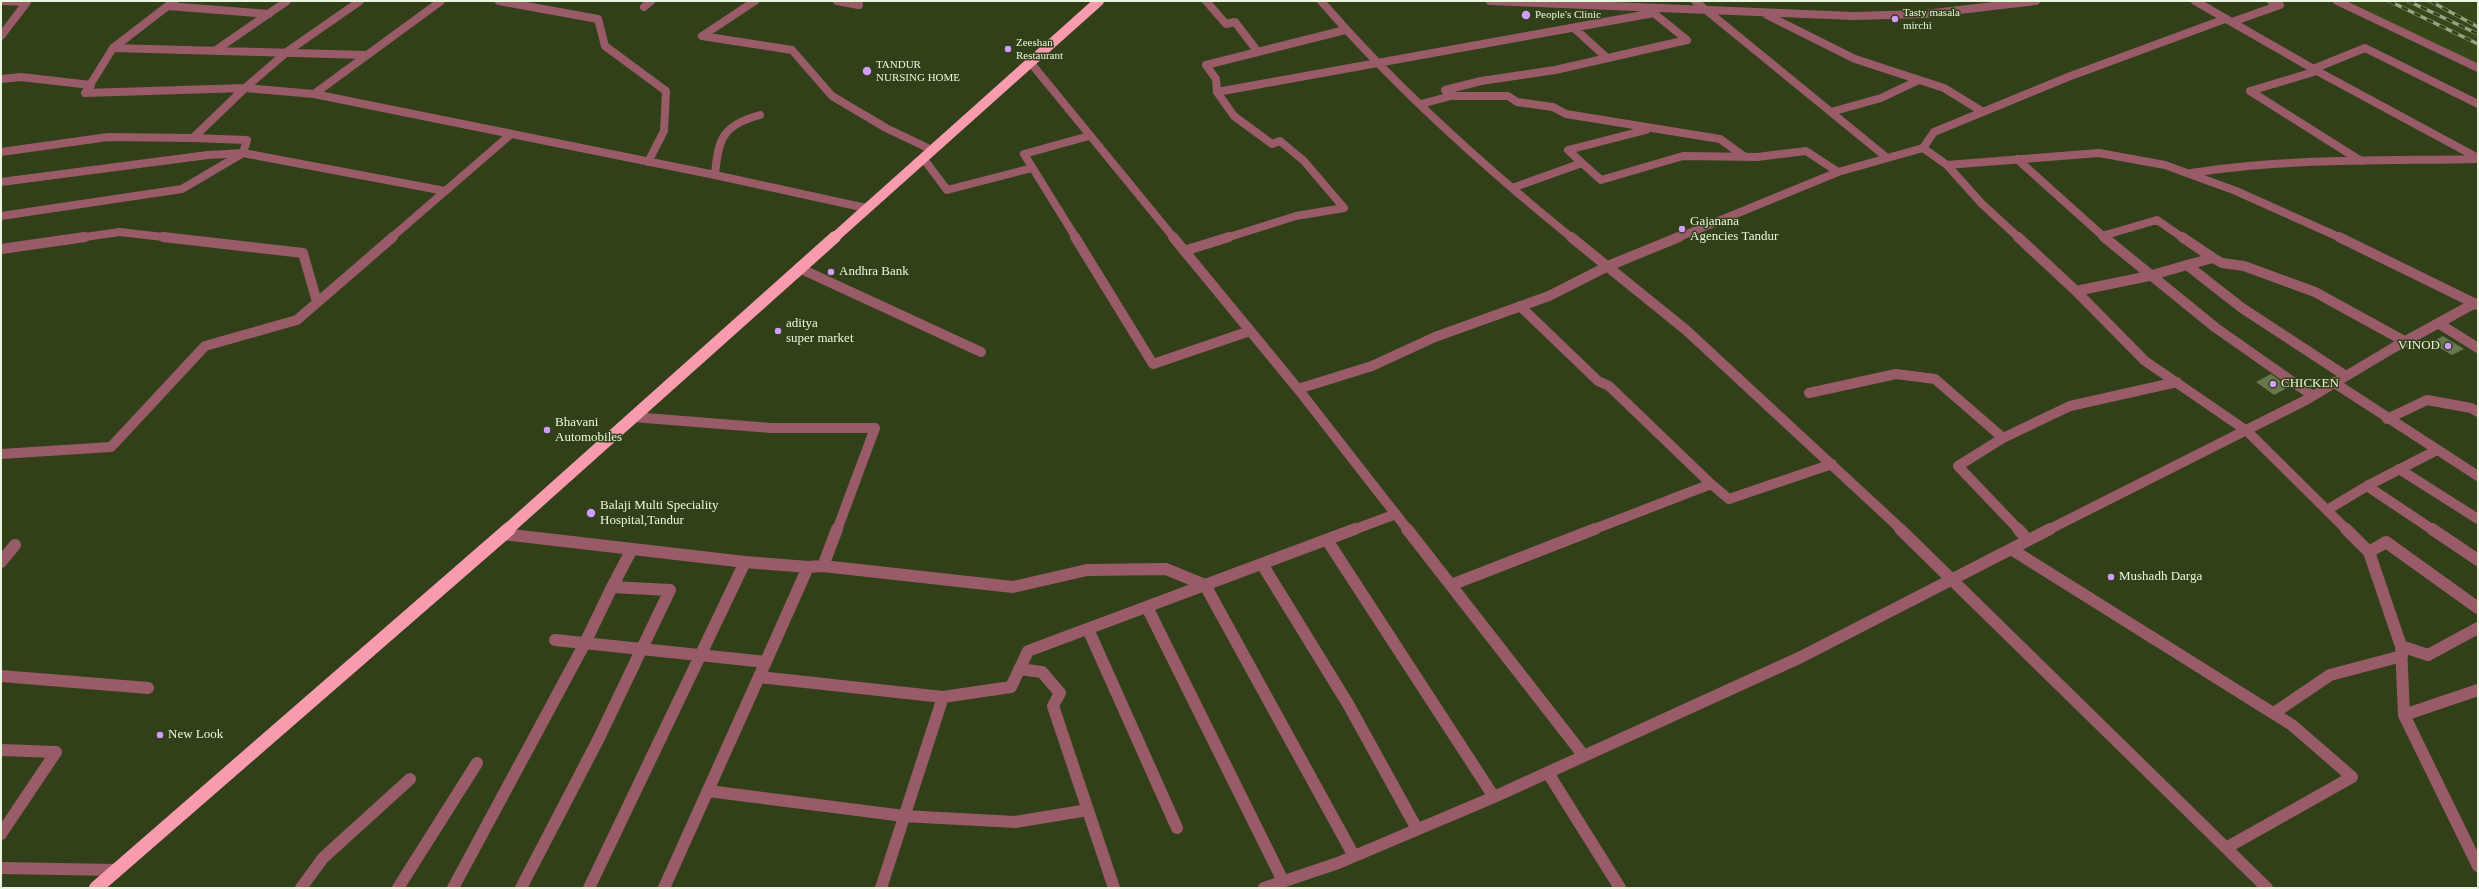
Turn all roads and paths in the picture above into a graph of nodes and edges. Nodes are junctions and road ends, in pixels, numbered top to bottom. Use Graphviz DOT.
graph roads {
  1 [pos="1,1"];
  2 [pos="287,1"];
  3 [pos="360,1"];
  4 [pos="441,1"];
  5 [pos="499,1"];
  6 [pos="651,1"];
  7 [pos="755,1"];
  8 [pos="837,1"];
  9 [pos="1098,1"];
  10 [pos="1206,1"];
  11 [pos="1321,1"];
  12 [pos="1490,1"];
  13 [pos="1695,1"];
  14 [pos="1996,1"];
  15 [pos="2036,1"];
  16 [pos="2195,1"];
  17 [pos="2271,1"];
  18 [pos="2337,1"];
  19 [pos="171,3"];
  20 [pos="859,6"];
  21 [pos="2004,6"];
  22 [pos="644,7"];
  23 [pos="1647,7"];
  24 [pos="1708,10"];
  25 [pos="269,14"];
  26 [pos="1654,14"];
  27 [pos="1764,14"];
  28 [pos="2229,20"];
  29 [pos="1574,28"];
  30 [pos="1345,30"];
  31 [pos="1,36"];
  32 [pos="113,48"];
  33 [pos="216,50"];
  34 [pos="288,51"];
  35 [pos="1258,52"];
  36 [pos="367,55"];
  37 [pos="1607,58"];
  38 [pos="1030,62"];
  39 [pos="1376,63"];
  40 [pos="2478,68"];
  41 [pos="2315,70"];
  42 [pos="1,79"];
  43 [pos="1919,80"];
  44 [pos="91,85"];
  45 [pos="245,88"];
  46 [pos="1217,92"];
  47 [pos="314,94"];
  48 [pos="1451,96"];
  49 [pos="1421,104"];
  50 [pos="2478,104"];
  51 [pos="1831,112"];
  52 [pos="1983,112"];
  53 [pos="760,115"];
  54 [pos="1648,130"];
  55 [pos="510,135"];
  56 [pos="1089,136"];
  57 [pos="193,138"];
  58 [pos="1923,148"];
  59 [pos="1,152"];
  60 [pos="243,153"];
  61 [pos="927,154"];
  62 [pos="1745,157"];
  63 [pos="1886,157"];
  64 [pos="2462,158"];
  65 [pos="2478,158"];
  66 [pos="2017,159"];
  67 [pos="2361,161"];
  68 [pos="648,162"];
  69 [pos="1582,164"];
  70 [pos="1947,165"];
  71 [pos="2478,166"];
  72 [pos="1032,168"];
  73 [pos="1838,172"];
  74 [pos="2189,174"];
  75 [pos="714,175"];
  76 [pos="1,182"];
  77 [pos="1512,188"];
  78 [pos="445,191"];
  79 [pos="866,208"];
  80 [pos="1,216"];
  81 [pos="2102,236"];
  82 [pos="1,249"];
  83 [pos="1184,251"];
  84 [pos="2213,258"];
  85 [pos="2187,265"];
  86 [pos="1608,266"];
  87 [pos="799,268"];
  88 [pos="2149,276"];
  89 [pos="2076,291"];
  90 [pos="317,302"];
  91 [pos="2476,304"];
  92 [pos="1520,306"];
  93 [pos="2438,322"];
  94 [pos="1250,331"];
  95 [pos="2406,342"];
  96 [pos="2478,348"];
  97 [pos="981,352"];
  98 [pos="2346,376"];
  99 [pos="2176,382"];
  100 [pos="2333,382"];
  101 [pos="1298,389"];
  102 [pos="1810,393"];
  103 [pos="2313,396"];
  104 [pos="2478,412"];
  105 [pos="633,418"];
  106 [pos="2387,419"];
  107 [pos="2247,431"];
  108 [pos="2003,438"];
  109 [pos="2437,450"];
  110 [pos="1,454"];
  111 [pos="1832,464"];
  112 [pos="2399,469"];
  113 [pos="2478,476"];
  114 [pos="1711,484"];
  115 [pos="2366,486"];
  116 [pos="2327,510"];
  117 [pos="1396,514"];
  118 [pos="2478,519"];
  119 [pos="503,534"];
  120 [pos="1327,540"];
  121 [pos="2028,540"];
  122 [pos="15,545"];
  123 [pos="2011,548"];
  124 [pos="632,549"];
  125 [pos="2369,552"];
  126 [pos="2478,560"];
  127 [pos="1,562"];
  128 [pos="745,562"];
  129 [pos="1262,564"];
  130 [pos="822,566"];
  131 [pos="808,567"];
  132 [pos="1953,578"];
  133 [pos="1205,585"];
  134 [pos="1451,585"];
  135 [pos="612,587"];
  136 [pos="1147,607"];
  137 [pos="2478,608"];
  138 [pos="2478,628"];
  139 [pos="1088,629"];
  140 [pos="555,640"];
  141 [pos="585,643"];
  142 [pos="644,650"];
  143 [pos="2402,651"];
  144 [pos="700,655"];
  145 [pos="766,662"];
  146 [pos="1019,669"];
  147 [pos="1,676"];
  148 [pos="759,677"];
  149 [pos="148,688"];
  150 [pos="2478,690"];
  151 [pos="943,697"];
  152 [pos="2274,713"];
  153 [pos="2404,715"];
  154 [pos="1,750"];
  155 [pos="1584,756"];
  156 [pos="477,764"];
  157 [pos="1548,773"];
  158 [pos="410,779"];
  159 [pos="708,791"];
  160 [pos="1494,796"];
  161 [pos="1088,810"];
  162 [pos="904,816"];
  163 [pos="1178,828"];
  164 [pos="1417,829"];
  165 [pos="1,834"];
  166 [pos="2226,848"];
  167 [pos="1354,856"];
  168 [pos="2478,866"];
  169 [pos="1,868"];
  170 [pos="117,870"];
  171 [pos="1281,885"];
  172 [pos="96,888"];
  173 [pos="301,888"];
  174 [pos="398,888"];
  175 [pos="453,888"];
  176 [pos="521,888"];
  177 [pos="589,888"];
  178 [pos="664,888"];
  179 [pos="881,888"];
  180 [pos="1114,888"];
  181 [pos="1264,888"];
  182 [pos="1620,888"];
  183 [pos="2267,888"];
  1 -- 31 [label="street"];
  2 -- 25 [label="street"];
  3 -- 34 [label="street"];
  4 -- 36 [label="street"];
  5 -- 68 [label="street"];
  6 -- 22 [label="street"];
  7 -- 61 [label="street"];
  8 -- 20 [label="street"];
  9 -- 38 [label="highway"];
  10 -- 35 [label="street"];
  11 -- 30 [label="street"];
  12 -- 23 [label="street"];
  13 -- 24 [label="street"];
  14 -- 21 [label="street"];
  15 -- 21 [label="street"];
  16 -- 28 [label="street"];
  17 -- 28 [label="street"];
  18 -- 40 [label="street"];
  19 -- 25 [label="street"];
  19 -- 32 [label="street"];
  21 -- 27 [label="street"];
  23 -- 24 [label="street"];
  23 -- 26 [label="street"];
  24 -- 27 [label="street"];
  24 -- 51 [label="street"];
  25 -- 33 [label="street"];
  26 -- 29 [label="street"];
  26 -- 37 [label="street"];
  27 -- 43 [label="street"];
  28 -- 41 [label="street"];
  28 -- 52 [label="street"];
  29 -- 37 [label="street"];
  29 -- 39 [label="street"];
  30 -- 35 [label="street"];
  30 -- 39 [label="street"];
  32 -- 33 [label="street"];
  32 -- 44 [label="street"];
  33 -- 34 [label="street"];
  34 -- 36 [label="street"];
  34 -- 45 [label="street"];
  35 -- 46 [label="street"];
  36 -- 47 [label="street"];
  37 -- 48 [label="street"];
  38 -- 56 [label="street"];
  38 -- 61 [label="highway"];
  39 -- 46 [label="street"];
  39 -- 49 [label="street"];
  41 -- 50 [label="street"];
  41 -- 65 [label="street"];
  41 -- 67 [label="street"];
  42 -- 44 [label="street"];
  43 -- 51 [label="street"];
  43 -- 52 [label="street"];
  44 -- 45 [label="street"];
  45 -- 47 [label="street"];
  45 -- 57 [label="street"];
  46 -- 83 [label="street"];
  47 -- 55 [label="street"];
  48 -- 49 [label="street"];
  48 -- 54 [label="street"];
  49 -- 77 [label="street"];
  51 -- 63 [label="street"];
  52 -- 58 [label="street"];
  53 -- 75 [label="street"];
  54 -- 62 [label="street"];
  54 -- 69 [label="street"];
  55 -- 68 [label="street"];
  55 -- 78 [label="street"];
  56 -- 72 [label="street"];
  56 -- 83 [label="street"];
  57 -- 59 [label="street"];
  57 -- 60 [label="street"];
  58 -- 63 [label="street"];
  58 -- 70 [label="street"];
  60 -- 76 [label="street"];
  60 -- 78 [label="street"];
  60 -- 80 [label="street"];
  61 -- 72 [label="street"];
  61 -- 79 [label="highway"];
  62 -- 69 [label="street"];
  62 -- 73 [label="street"];
  63 -- 73 [label="street"];
  64 -- 65 [label="street"];
  64 -- 67 [label="street"];
  64 -- 71 [label="street"];
  66 -- 70 [label="street"];
  66 -- 74 [label="street"];
  66 -- 81 [label="street"];
  67 -- 74 [label="street"];
  68 -- 75 [label="street"];
  69 -- 77 [label="street"];
  70 -- 89 [label="street"];
  72 -- 94 [label="street"];
  73 -- 86 [label="street"];
  74 -- 91 [label="street"];
  75 -- 79 [label="street"];
  77 -- 86 [label="street"];
  78 -- 90 [label="street"];
  79 -- 87 [label="highway"];
  81 -- 84 [label="street"];
  81 -- 88 [label="street"];
  82 -- 90 [label="street"];
  83 -- 94 [label="street"];
  84 -- 85 [label="street"];
  84 -- 95 [label="street"];
  85 -- 88 [label="street"];
  85 -- 98 [label="street"];
  86 -- 92 [label="street"];
  86 -- 111 [label="street"];
  87 -- 97 [label="street"];
  87 -- 105 [label="highway"];
  88 -- 89 [label="street"];
  88 -- 103 [label="street"];
  89 -- 99 [label="street"];
  90 -- 110 [label="street"];
  91 -- 93 [label="street"];
  92 -- 101 [label="street"];
  92 -- 114 [label="street"];
  93 -- 95 [label="street"];
  93 -- 96 [label="street"];
  94 -- 101 [label="street"];
  95 -- 98 [label="street"];
  98 -- 100 [label="street"];
  99 -- 107 [label="street"];
  99 -- 108 [label="street"];
  100 -- 103 [label="street"];
  100 -- 106 [label="street"];
  101 -- 117 [label="street"];
  102 -- 108 [label="street"];
  103 -- 107 [label="street"];
  104 -- 106 [label="street"];
  105 -- 119 [label="highway"];
  105 -- 130 [label="street"];
  106 -- 109 [label="street"];
  107 -- 116 [label="street"];
  107 -- 121 [label="street"];
  108 -- 121 [label="street"];
  109 -- 112 [label="street"];
  109 -- 113 [label="street"];
  111 -- 114 [label="street"];
  111 -- 132 [label="street"];
  112 -- 115 [label="street"];
  112 -- 118 [label="street"];
  114 -- 134 [label="street"];
  115 -- 116 [label="street"];
  115 -- 126 [label="street"];
  116 -- 125 [label="street"];
  117 -- 120 [label="street"];
  117 -- 134 [label="street"];
  119 -- 124 [label="street"];
  119 -- 170 [label="highway"];
  120 -- 129 [label="street"];
  120 -- 160 [label="street"];
  121 -- 123 [label="street"];
  122 -- 127 [label="street"];
  123 -- 132 [label="street"];
  123 -- 152 [label="street"];
  124 -- 128 [label="street"];
  124 -- 135 [label="street"];
  125 -- 137 [label="street"];
  125 -- 143 [label="street"];
  128 -- 131 [label="street"];
  128 -- 144 [label="street"];
  129 -- 133 [label="street"];
  129 -- 164 [label="street"];
  130 -- 131 [label="street"];
  130 -- 133 [label="street"];
  131 -- 145 [label="street"];
  132 -- 155 [label="street"];
  132 -- 166 [label="street"];
  133 -- 136 [label="street"];
  133 -- 167 [label="street"];
  134 -- 155 [label="street"];
  135 -- 141 [label="street"];
  135 -- 142 [label="street"];
  136 -- 139 [label="street"];
  136 -- 171 [label="street"];
  138 -- 143 [label="street"];
  139 -- 146 [label="street"];
  139 -- 163 [label="street"];
  140 -- 141 [label="street"];
  141 -- 142 [label="street"];
  141 -- 175 [label="street"];
  142 -- 144 [label="street"];
  142 -- 176 [label="street"];
  143 -- 152 [label="street"];
  143 -- 153 [label="street"];
  144 -- 145 [label="street"];
  144 -- 177 [label="street"];
  145 -- 148 [label="street"];
  146 -- 151 [label="street"];
  146 -- 161 [label="street"];
  147 -- 149 [label="street"];
  148 -- 151 [label="street"];
  148 -- 159 [label="street"];
  150 -- 153 [label="street"];
  151 -- 162 [label="street"];
  152 -- 166 [label="street"];
  153 -- 168 [label="street"];
  154 -- 165 [label="street"];
  155 -- 157 [label="street"];
  156 -- 174 [label="street"];
  157 -- 160 [label="street"];
  157 -- 182 [label="street"];
  158 -- 173 [label="street"];
  159 -- 162 [label="street"];
  159 -- 178 [label="street"];
  160 -- 164 [label="street"];
  161 -- 162 [label="street"];
  161 -- 180 [label="street"];
  162 -- 179 [label="street"];
  164 -- 167 [label="street"];
  166 -- 183 [label="street"];
  167 -- 171 [label="street"];
  169 -- 170 [label="street"];
  170 -- 172 [label="highway"];
  171 -- 181 [label="street"];
}
